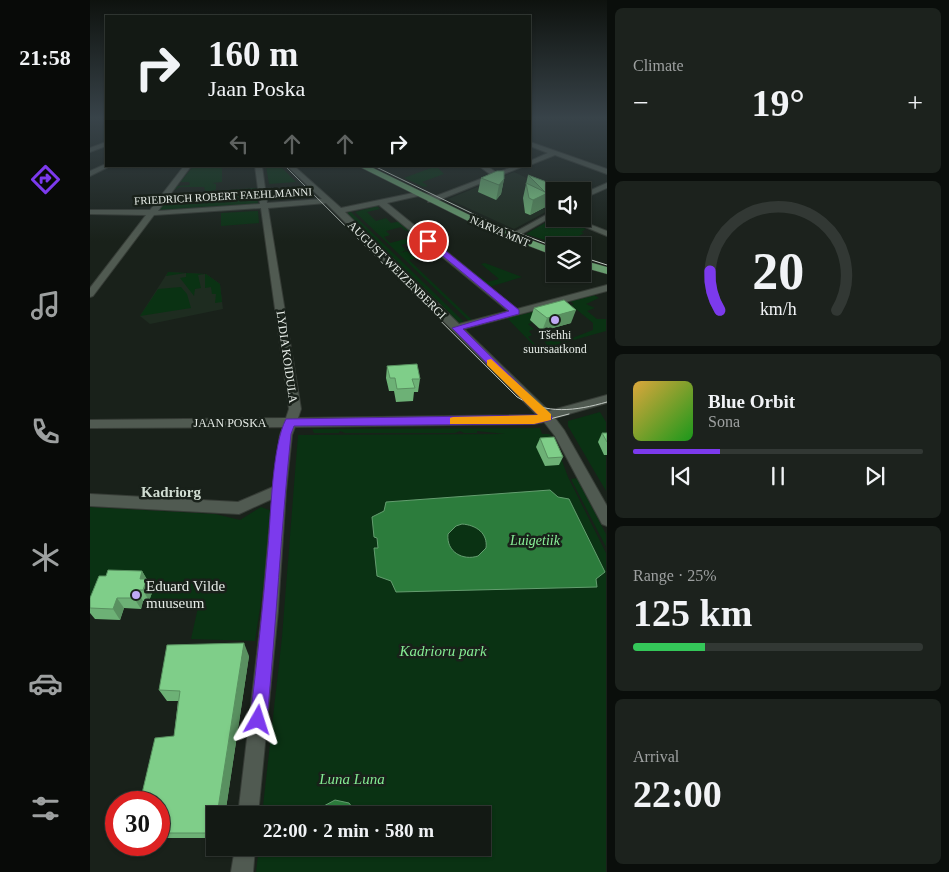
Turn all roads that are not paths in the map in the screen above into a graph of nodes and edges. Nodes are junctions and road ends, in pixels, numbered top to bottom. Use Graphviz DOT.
graph roads {
  1 [pos="572,160"];
  2 [pos="105,166"];
  3 [pos="187,167"];
  4 [pos="258,167"];
  5 [pos="291,167"];
  6 [pos="364,167"];
  7 [pos="374,167"];
  8 [pos="484,167"];
  9 [pos="520,167"];
  10 [pos="606,172"];
  11 [pos="90,174"];
  12 [pos="497,176"];
  13 [pos="606,185"];
  14 [pos="591,193"];
  15 [pos="418,194"];
  16 [pos="434,199"];
  17 [pos="328,202"];
  18 [pos="381,202"];
  19 [pos="264,206"];
  20 [pos="339,211"];
  21 [pos="90,212"];
  22 [pos="152,213"];
  23 [pos="546,217"];
  24 [pos="606,224"];
  25 [pos="589,227"];
  26 [pos="596,230"];
  27 [pos="606,234"];
  28 [pos="513,236"];
  29 [pos="546,246"];
  30 [pos="546,249"];
  31 [pos="591,261"];
  32 [pos="591,265"];
  33 [pos="606,266"];
  34 [pos="606,271"];
  35 [pos="606,288"];
  36 [pos="90,294"];
  37 [pos="516,312"];
  38 [pos="456,328"];
  39 [pos="606,399"];
  40 [pos="547,417"];
  41 [pos="290,422"];
  42 [pos="90,424"];
  43 [pos="279,491"];
  44 [pos="90,500"];
  45 [pos="606,520"];
  46 [pos="249,806"];
  47 [pos="244,856"];
  48 [pos="242,872"];
  1 -- 10 [label="street"];
  2 -- 11 [label="street"];
  3 -- 22 [label="street"];
  4 -- 19 [label="street, LYDIA KOIDULA"];
  5 -- 17 [label="street, AUGUST WEIZENBERGI"];
  6 -- 15 [label="main road, NARVA MNT"];
  7 -- 16 [label="main road, NARVA MNT"];
  8 -- 12 [label="street"];
  9 -- 12 [label="street"];
  12 -- 16 [label="street"];
  13 -- 14 [label="street"];
  15 -- 16 [label="main road, NARVA MNT"];
  15 -- 18 [label="street"];
  16 -- 28 [label="main road, NARVA MNT"];
  17 -- 19 [label="street, FRIEDRICH ROBERT FAEHLMANNI"];
  17 -- 20 [label="street, AUGUST WEIZENBERGI"];
  18 -- 20 [label="street"];
  18 -- 37 [label="street"];
  19 -- 22 [label="street, FRIEDRICH ROBERT FAEHLMANNI"];
  19 -- 41 [label="street, LYDIA KOIDULA"];
  20 -- 38 [label="street, AUGUST WEIZENBERGI"];
  21 -- 22 [label="street, FRIEDRICH ROBERT FAEHLMANNI"];
  22 -- 36 [label="street"];
  23 -- 28 [label="street"];
  24 -- 26 [label="street"];
  25 -- 26 [label="street"];
  26 -- 27 [label="street"];
  28 -- 29 [label="main road, NARVA MNT"];
  28 -- 30 [label="main road, NARVA MNT"];
  31 -- 33 [label="main road"];
  32 -- 34 [label="main road"];
  35 -- 37 [label="street"];
  37 -- 38 [label="street"];
  38 -- 40 [label="street, AUGUST WEIZENBERGI"];
  39 -- 40 [label="street, JAAN POSKA"];
  40 -- 41 [label="street, JAAN POSKA"];
  40 -- 45 [label="street, AUGUST WEIZENBERGI"];
  41 -- 42 [label="street, JAAN POSKA"];
  41 -- 43 [label="street, LYDIA KOIDULA"];
  43 -- 44 [label="street"];
  43 -- 46 [label="street, LYDIA KOIDULA"];
  47 -- 48 [label="street"];
}
